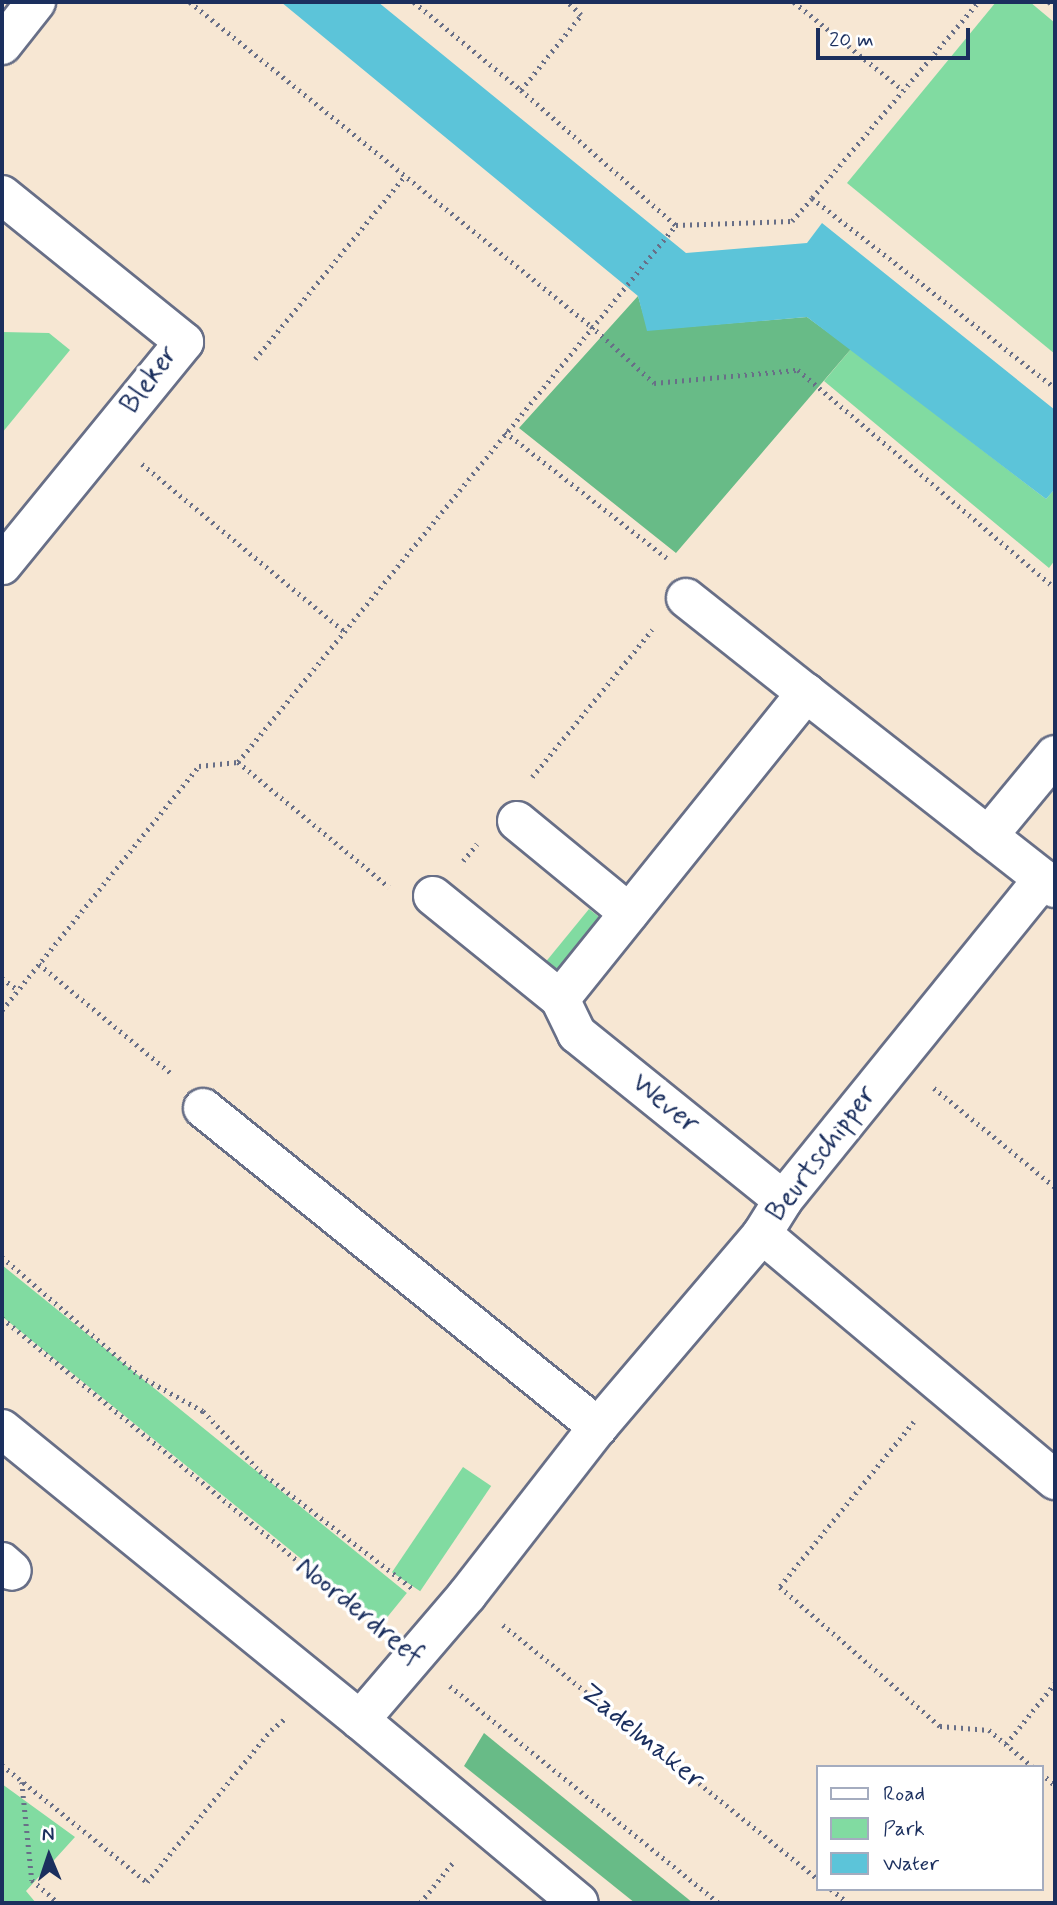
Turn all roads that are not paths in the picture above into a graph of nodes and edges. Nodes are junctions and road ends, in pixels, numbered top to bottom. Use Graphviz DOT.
graph roads {
  1 [pos="36,2"];
  2 [pos="2,45"];
  3 [pos="2,195"];
  4 [pos="2,565"];
  5 [pos="684,596"];
  6 [pos="806,693"];
  7 [pos="1055,755"];
  8 [pos="517,821"];
  9 [pos="988,836"];
  10 [pos="1049,883"];
  11 [pos="433,896"];
  12 [pos="629,913"];
  13 [pos="560,999"];
  14 [pos="203,1108"];
  15 [pos="783,1200"];
  16 [pos="762,1234"];
  17 [pos="598,1427"];
  18 [pos="2,1429"];
  19 [pos="1055,1480"];
  20 [pos="360,1720"];
  21 [pos="579,1903"];
  1 -- 2 [label="street"];
  3 -- 4 [label="street, Bleker"];
  5 -- 6 [label="street"];
  6 -- 9 [label="street"];
  6 -- 12 [label="street"];
  7 -- 9 [label="street"];
  8 -- 12 [label="street"];
  9 -- 10 [label="street, Beurtschipper"];
  10 -- 15 [label="street, Beurtschipper"];
  11 -- 13 [label="street, Wever"];
  12 -- 13 [label="street"];
  13 -- 15 [label="street, Wever"];
  14 -- 17 [label="street"];
  15 -- 16 [label="street, Beurtschipper"];
  16 -- 17 [label="street, Beurtschipper"];
  16 -- 19 [label="street"];
  17 -- 20 [label="street, Beurtschipper"];
  18 -- 20 [label="street"];
  20 -- 21 [label="street"];
}
